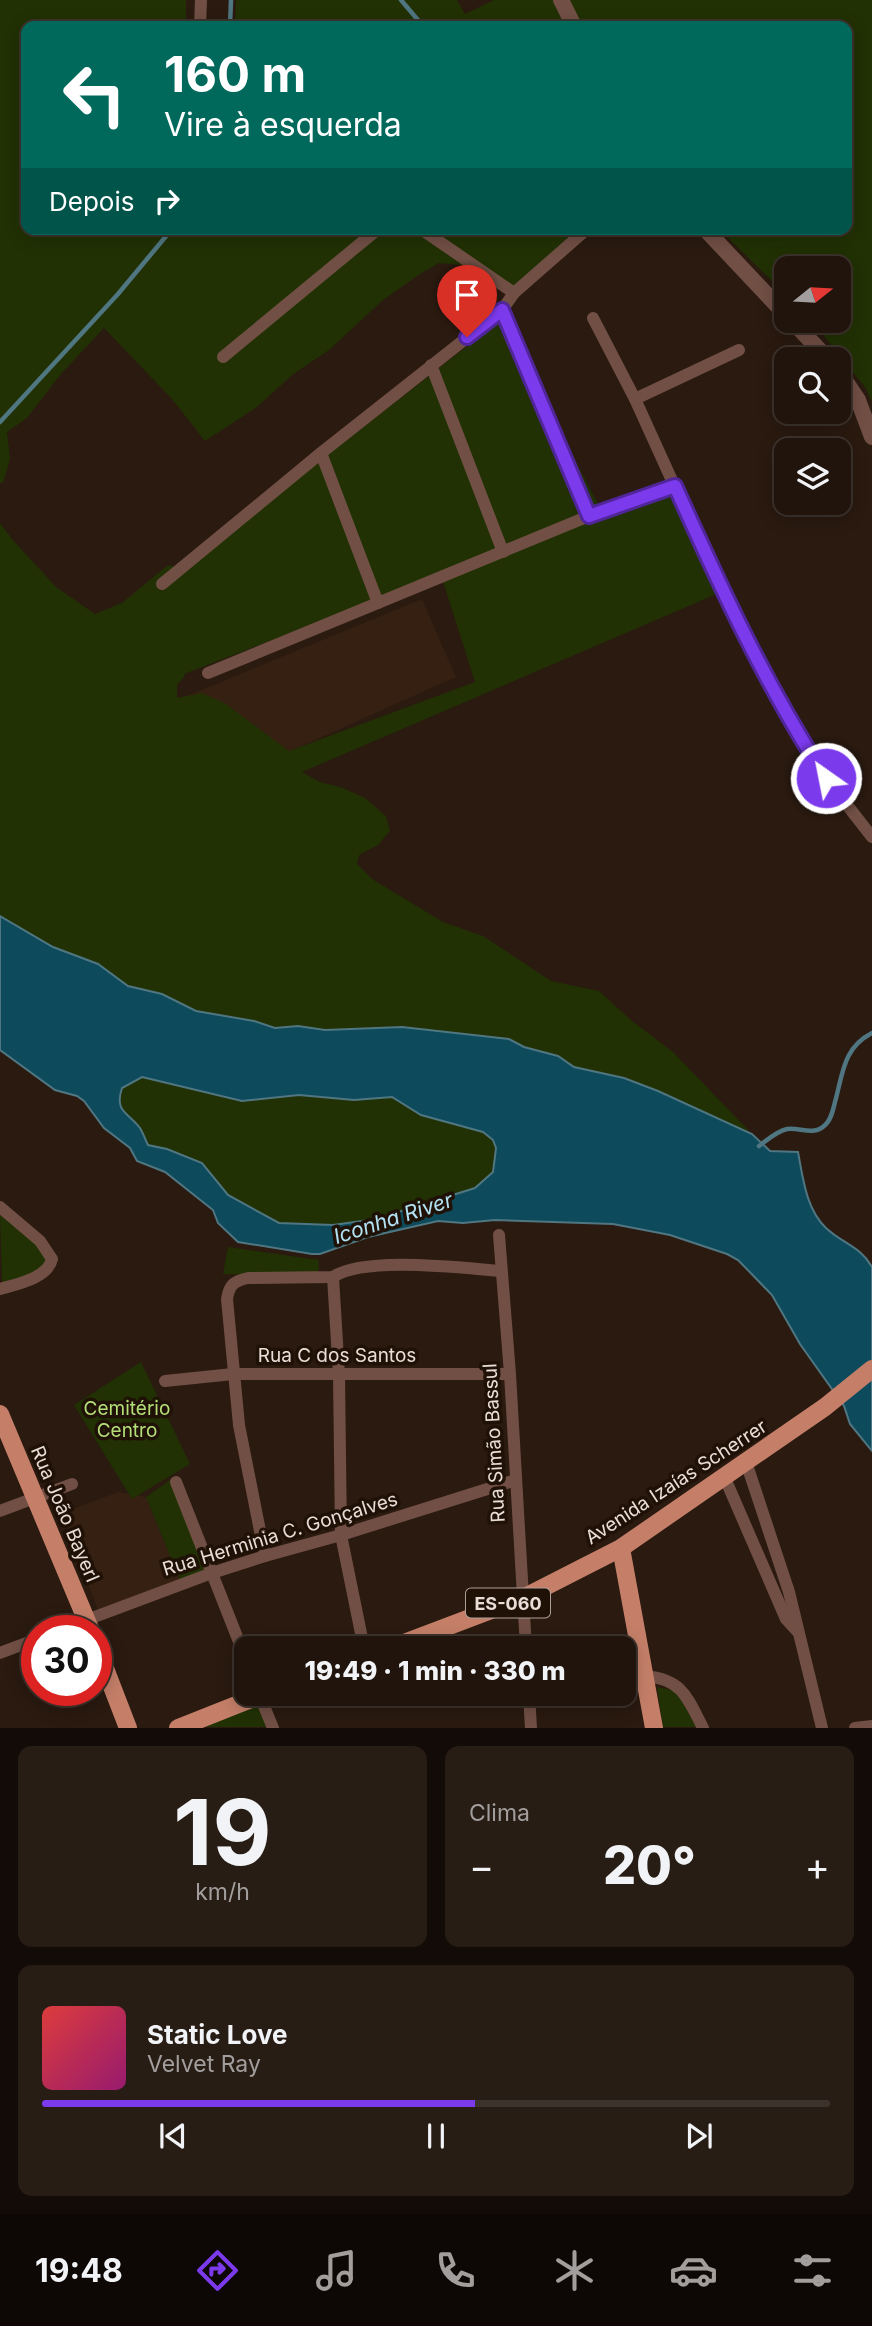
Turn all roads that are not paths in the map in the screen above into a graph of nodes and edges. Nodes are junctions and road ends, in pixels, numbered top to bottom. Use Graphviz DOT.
graph roads {
  1 [pos="201,0"];
  2 [pos="561,0"];
  3 [pos="200,21"];
  4 [pos="572,21"];
  5 [pos="371,235"];
  6 [pos="430,235"];
  7 [pos="579,235"];
  8 [pos="711,235"];
  9 [pos="514,293"];
  10 [pos="774,302"];
  11 [pos="502,310"];
  12 [pos="593,318"];
  13 [pos="803,333"];
  14 [pos="817,347"];
  15 [pos="739,351"];
  16 [pos="223,357"];
  17 [pos="431,365"];
  18 [pos="851,390"];
  19 [pos="635,399"];
  20 [pos="872,437"];
  21 [pos="321,453"];
  22 [pos="675,486"];
  23 [pos="589,516"];
  24 [pos="503,552"];
  25 [pos="162,584"];
  26 [pos="378,603"];
  27 [pos="208,673"];
  28 [pos="872,837"];
  29 [pos="0,1207"];
  30 [pos="499,1235"];
  31 [pos="501,1270"];
  32 [pos="333,1277"];
  33 [pos="0,1289"];
  34 [pos="872,1369"];
  35 [pos="233,1374"];
  36 [pos="510,1374"];
  37 [pos="339,1375"];
  38 [pos="165,1381"];
  39 [pos="0,1414"];
  40 [pos="746,1462"];
  41 [pos="724,1476"];
  42 [pos="516,1480"];
  43 [pos="176,1482"];
  44 [pos="72,1484"];
  45 [pos="36,1498"];
  46 [pos="0,1511"];
  47 [pos="341,1535"];
  48 [pos="621,1548"];
  49 [pos="265,1556"];
  50 [pos="212,1573"];
  51 [pos="783,1594"];
  52 [pos="523,1598"];
  53 [pos="84,1615"];
  54 [pos="112,1615"];
  55 [pos="237,1636"];
  56 [pos="362,1636"];
  57 [pos="423,1636"];
  58 [pos="525,1636"];
  59 [pos="21,1645"];
  60 [pos="0,1653"];
  61 [pos="645,1676"];
  62 [pos="112,1686"];
  63 [pos="234,1705"];
  64 [pos="265,1706"];
  65 [pos="530,1706"];
  66 [pos="872,1726"];
  67 [pos="128,1727"];
  68 [pos="178,1727"];
  69 [pos="274,1727"];
  70 [pos="531,1727"];
  71 [pos="654,1727"];
  72 [pos="703,1727"];
  73 [pos="822,1727"];
  74 [pos="855,1727"];
  1 -- 3 [label="street"];
  2 -- 4 [label="street"];
  5 -- 16 [label="street"];
  6 -- 9 [label="street"];
  7 -- 9 [label="street"];
  8 -- 10 [label="street"];
  9 -- 11 [label="street"];
  11 -- 17 [label="street"];
  11 -- 23 [label="street"];
  12 -- 19 [label="street"];
  13 -- 14 [label="street"];
  15 -- 19 [label="street"];
  17 -- 21 [label="street"];
  17 -- 24 [label="street"];
  18 -- 20 [label="street"];
  19 -- 22 [label="street"];
  21 -- 25 [label="street"];
  21 -- 26 [label="street"];
  22 -- 23 [label="street"];
  22 -- 28 [label="street"];
  23 -- 24 [label="street"];
  24 -- 26 [label="street"];
  26 -- 27 [label="street"];
  29 -- 33 [label="street"];
  30 -- 31 [label="street, Rua Simão Bassul"];
  31 -- 32 [label="street"];
  31 -- 36 [label="street, Rua Simão Bassul"];
  32 -- 35 [label="street"];
  32 -- 37 [label="street"];
  34 -- 40 [label="main road, Avenida Izaías Scherrer / ES-060"];
  35 -- 37 [label="street, Rua C dos Santos"];
  35 -- 38 [label="street, Rua C dos Santos"];
  35 -- 49 [label="street"];
  36 -- 37 [label="street, Rua C dos Santos"];
  36 -- 42 [label="street, Rua Simão Bassul"];
  37 -- 47 [label="street"];
  39 -- 45 [label="main road, Rua João Bayerl"];
  40 -- 41 [label="main road, Avenida Izaías Scherrer / ES-060"];
  40 -- 51 [label="street"];
  41 -- 48 [label="main road, Avenida Izaías Scherrer / ES-060"];
  41 -- 51 [label="street"];
  42 -- 47 [label="street, Rua Herminia C. Gonçalves"];
  42 -- 52 [label="street, Rua Simão Bassul"];
  43 -- 50 [label="street"];
  44 -- 45 [label="street"];
  45 -- 46 [label="street"];
  45 -- 53 [label="main road, Rua João Bayerl"];
  47 -- 49 [label="street, Rua Herminia C. Gonçalves"];
  47 -- 56 [label="street"];
  48 -- 52 [label="main road, Avenida Izaías Scherrer / ES-060"];
  48 -- 61 [label="main road"];
  49 -- 50 [label="street, Rua Herminia C. Gonçalves"];
  50 -- 54 [label="street, Rua Herminia C. Gonçalves"];
  50 -- 55 [label="street"];
  51 -- 73 [label="street"];
  52 -- 57 [label="main road, Avenida Izaías Scherrer / ES-060"];
  52 -- 58 [label="street, Rua Simão Bassul"];
  59 -- 60 [label="street"];
  61 -- 71 [label="main road"];
  61 -- 72 [label="street"];
  62 -- 67 [label="main road"];
  63 -- 68 [label="main road"];
  64 -- 69 [label="street"];
  65 -- 70 [label="street"];
  66 -- 74 [label="street"];
}
